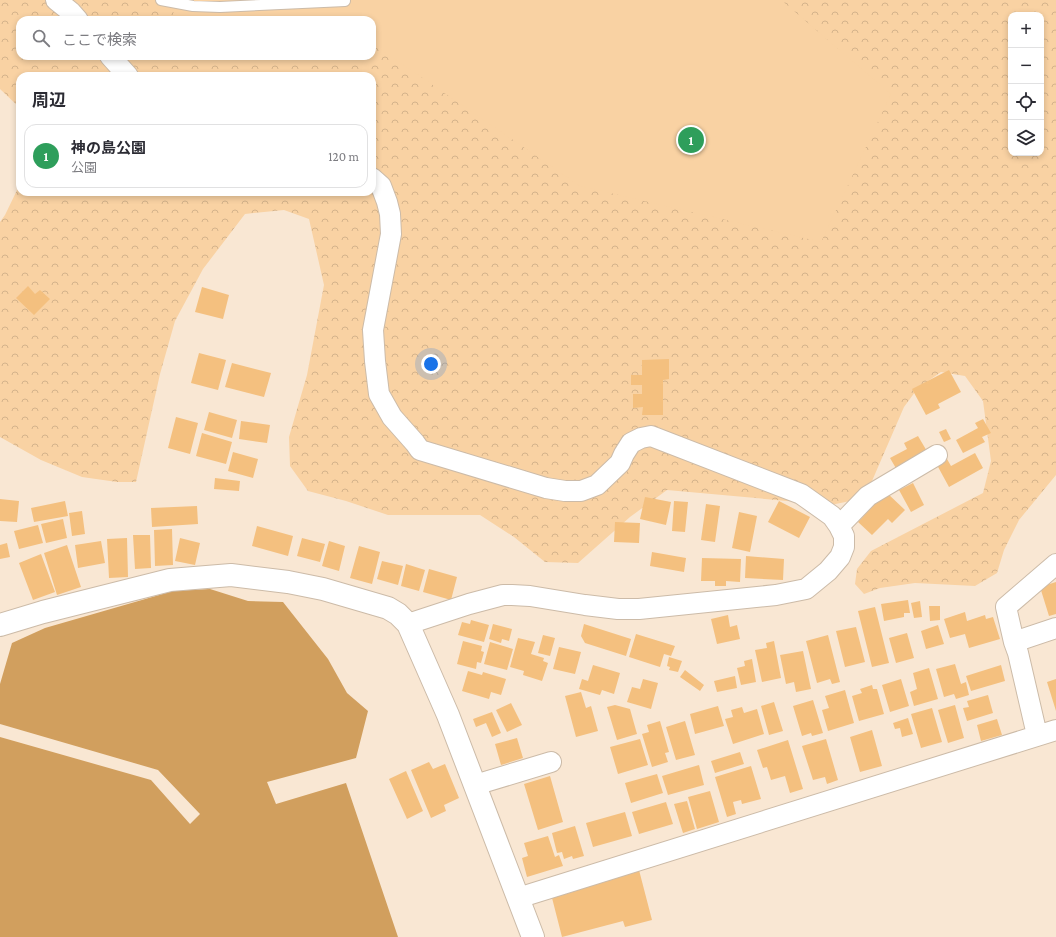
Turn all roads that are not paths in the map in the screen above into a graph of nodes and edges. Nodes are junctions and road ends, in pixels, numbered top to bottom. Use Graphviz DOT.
graph roads {
  1 [pos="56,0"];
  2 [pos="161,0"];
  3 [pos="345,1"];
  4 [pos="74,16"];
  5 [pos="114,60"];
  6 [pos="124,72"];
  7 [pos="376,182"];
  8 [pos="937,455"];
  9 [pos="840,526"];
  10 [pos="1056,564"];
  11 [pos="408,624"];
  12 [pos="0,625"];
  13 [pos="1056,628"];
  14 [pos="1014,642"];
  15 [pos="1047,732"];
  16 [pos="551,762"];
  17 [pos="475,785"];
  18 [pos="518,898"];
  19 [pos="534,937"];
  1 -- 4 [label="street"];
  2 -- 3 [label="lane"];
  5 -- 6 [label="street"];
  7 -- 9 [label="street"];
  8 -- 9 [label="street"];
  9 -- 11 [label="street"];
  10 -- 14 [label="street"];
  11 -- 12 [label="street"];
  11 -- 17 [label="street"];
  13 -- 14 [label="street"];
  14 -- 15 [label="street"];
  15 -- 18 [label="street"];
  16 -- 17 [label="street"];
  17 -- 18 [label="street"];
  18 -- 19 [label="street"];
}
